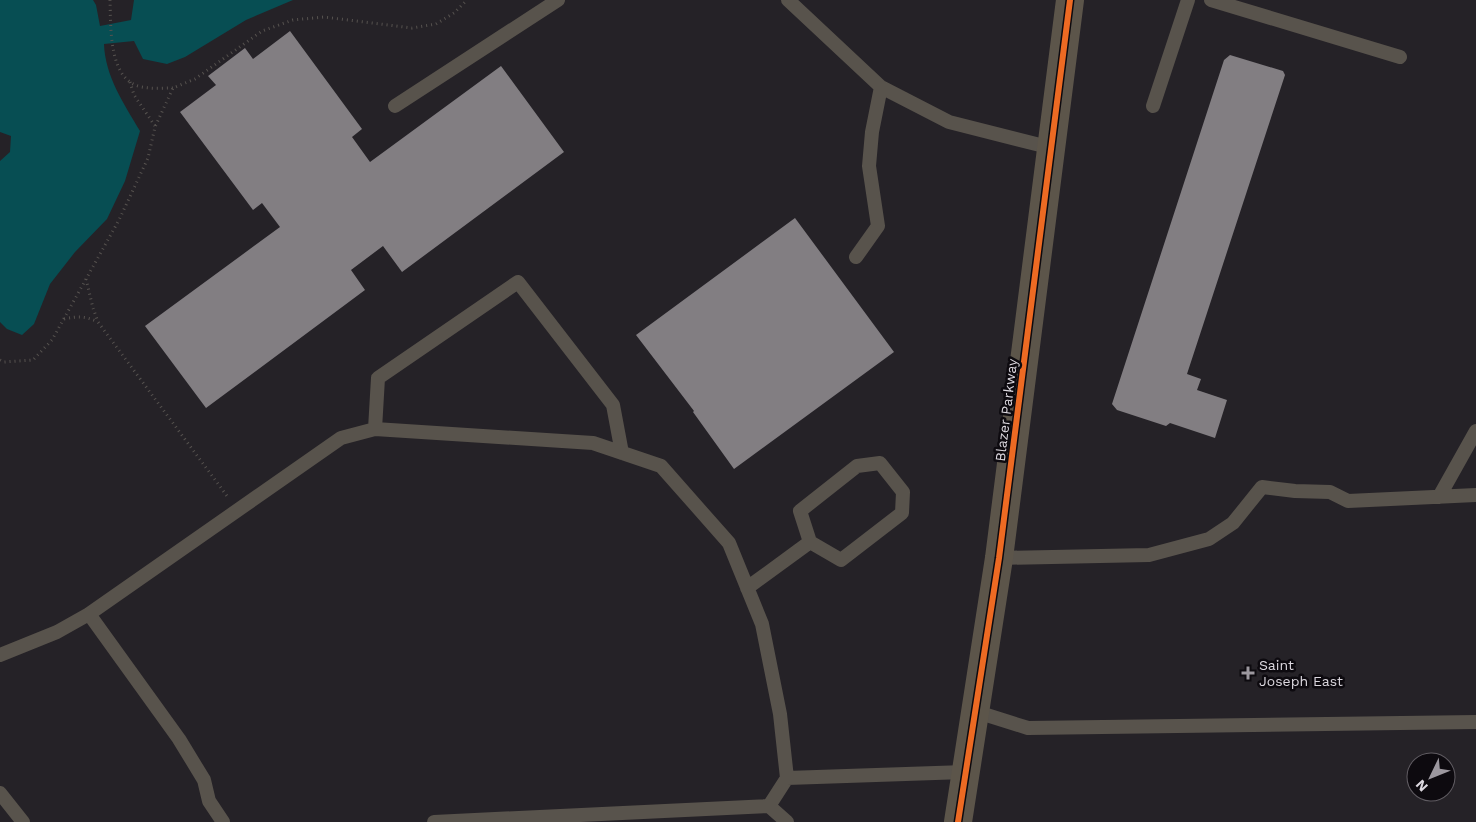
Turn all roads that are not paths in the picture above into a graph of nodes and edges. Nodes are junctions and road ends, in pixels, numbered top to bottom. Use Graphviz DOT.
graph roads {
  1 [pos="558,0"];
  2 [pos="788,0"];
  3 [pos="1070,0"];
  4 [pos="1188,0"];
  5 [pos="1211,0"];
  6 [pos="1400,57"];
  7 [pos="881,87"];
  8 [pos="394,106"];
  9 [pos="1153,106"];
  10 [pos="1052,148"];
  11 [pos="856,257"];
  12 [pos="375,429"];
  13 [pos="1476,430"];
  14 [pos="622,453"];
  15 [pos="1476,495"];
  16 [pos="1439,497"];
  17 [pos="810,542"];
  18 [pos="999,558"];
  19 [pos="748,588"];
  20 [pos="89,614"];
  21 [pos="0,655"];
  22 [pos="974,711"];
  23 [pos="1476,722"];
  24 [pos="965,772"];
  25 [pos="787,778"];
  26 [pos="0,792"];
  27 [pos="769,806"];
  28 [pos="23,822"];
  29 [pos="222,822"];
  30 [pos="434,822"];
  31 [pos="787,822"];
  32 [pos="958,822"];
  1 -- 8 [label="lane"];
  2 -- 7 [label="lane"];
  3 -- 10 [label="street, Blazer Parkway"];
  4 -- 9 [label="lane"];
  5 -- 6 [label="lane"];
  7 -- 10 [label="lane"];
  7 -- 11 [label="lane"];
  10 -- 18 [label="street, Blazer Parkway"];
  12 -- 14 [label="lane"];
  12 -- 14 [label="lane"];
  12 -- 20 [label="lane"];
  13 -- 16 [label="lane"];
  14 -- 19 [label="lane"];
  15 -- 16 [label="lane"];
  16 -- 18 [label="lane"];
  17 -- 17 [label="lane"];
  17 -- 19 [label="lane"];
  18 -- 22 [label="street, Blazer Parkway"];
  19 -- 25 [label="lane"];
  20 -- 21 [label="lane"];
  20 -- 29 [label="lane"];
  22 -- 23 [label="lane"];
  22 -- 24 [label="street, Blazer Parkway"];
  24 -- 25 [label="lane"];
  24 -- 32 [label="street, Blazer Parkway"];
  25 -- 27 [label="lane"];
  26 -- 28 [label="lane"];
  27 -- 30 [label="lane"];
  27 -- 31 [label="lane"];
}
